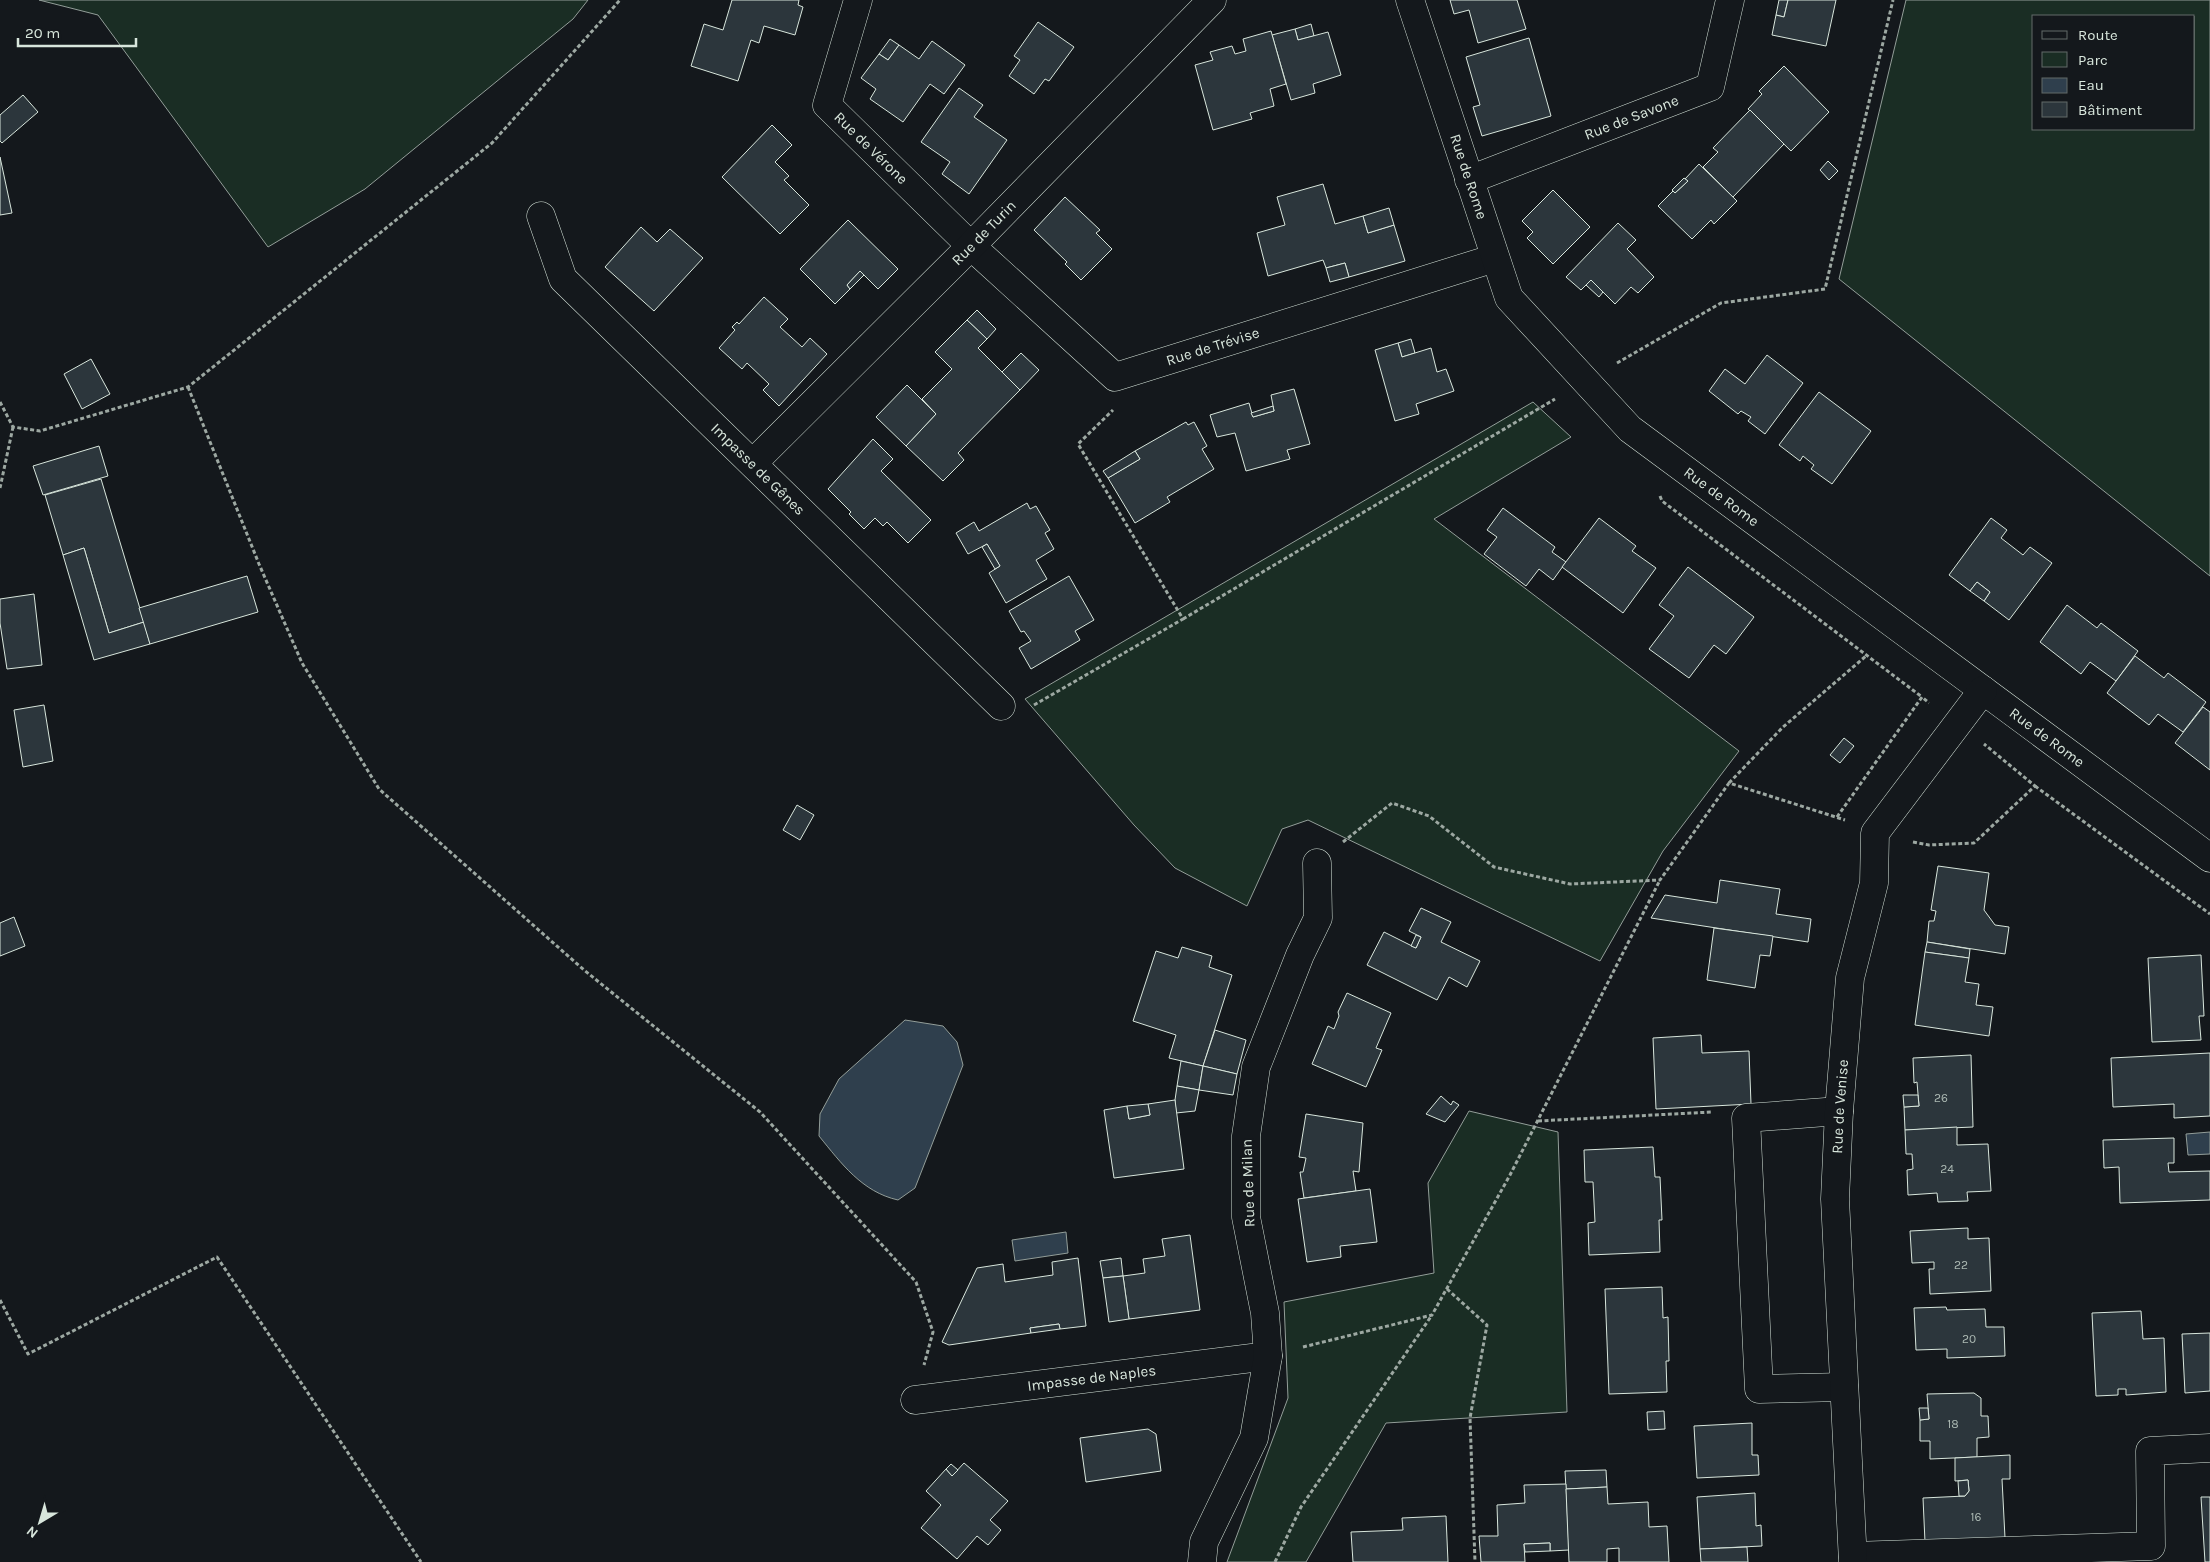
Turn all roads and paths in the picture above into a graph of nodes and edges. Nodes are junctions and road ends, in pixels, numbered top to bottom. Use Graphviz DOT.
graph roads {
  1 [pos="620,0"];
  2 [pos="858,0"];
  3 [pos="1212,0"];
  4 [pos="1410,0"];
  5 [pos="1730,0"];
  6 [pos="1469,180"];
  7 [pos="541,216"];
  8 [pos="971,246"];
  9 [pos="1495,258"];
  10 [pos="1115,377"];
  11 [pos="188,387"];
  12 [pos="0,402"];
  13 [pos="12,427"];
  14 [pos="753,463"];
  15 [pos="0,488"];
  16 [pos="1866,656"];
  17 [pos="1983,690"];
  18 [pos="1001,706"];
  19 [pos="1959,723"];
  20 [pos="1729,782"];
  21 [pos="2035,786"];
  22 [pos="1837,817"];
  23 [pos="1875,833"];
  24 [pos="2210,858"];
  25 [pos="1317,863"];
  26 [pos="1660,880"];
  27 [pos="2210,914"];
  28 [pos="1839,1111"];
  29 [pos="1746,1118"];
  30 [pos="1538,1121"];
  31 [pos="1447,1289"];
  32 [pos="0,1300"];
  33 [pos="1432,1315"];
  34 [pos="1268,1356"];
  35 [pos="1844,1387"];
  36 [pos="914,1400"];
  37 [pos="2210,1448"];
  38 [pos="1853,1559"];
  39 [pos="421,1562"];
  40 [pos="1202,1562"];
  41 [pos="1275,1562"];
  42 [pos="1475,1562"];
  1 -- 11 [label="path"];
  2 -- 8 [label="street, Rue de Vérone"];
  3 -- 8 [label="street, Rue de Turin"];
  4 -- 6 [label="street, Rue de Rome"];
  5 -- 6 [label="street, Rue de Savone"];
  6 -- 9 [label="street, Rue de Rome"];
  7 -- 14 [label="street, Impasse de Gênes"];
  8 -- 10 [label="street"];
  8 -- 14 [label="street, Rue de Turin"];
  9 -- 10 [label="street, Rue de Trévise"];
  9 -- 17 [label="street, Rue de Rome"];
  10 -- 18 [label="path"];
  11 -- 13 [label="path"];
  11 -- 36 [label="path"];
  12 -- 13 [label="path"];
  13 -- 15 [label="path"];
  14 -- 18 [label="street, Impasse de Gênes"];
  16 -- 20 [label="path"];
  17 -- 19 [label="street"];
  17 -- 24 [label="street, Rue de Rome"];
  19 -- 21 [label="path"];
  19 -- 22 [label="path"];
  19 -- 23 [label="street"];
  20 -- 22 [label="path"];
  20 -- 26 [label="path"];
  21 -- 23 [label="path"];
  21 -- 27 [label="path"];
  22 -- 23 [label="path"];
  23 -- 28 [label="street, Rue de Venise"];
  25 -- 26 [label="path"];
  25 -- 34 [label="street, Rue de Milan"];
  26 -- 30 [label="path"];
  28 -- 29 [label="street"];
  28 -- 35 [label="street, Rue de Venise"];
  29 -- 30 [label="path"];
  29 -- 35 [label="street"];
  30 -- 31 [label="path"];
  31 -- 33 [label="path"];
  31 -- 42 [label="path"];
  32 -- 39 [label="path"];
  33 -- 34 [label="path"];
  33 -- 41 [label="path"];
  34 -- 36 [label="street, Impasse de Naples"];
  34 -- 40 [label="street, Rue de Milan"];
  35 -- 38 [label="street, Rue de Venise"];
  37 -- 38 [label="street"];
}
